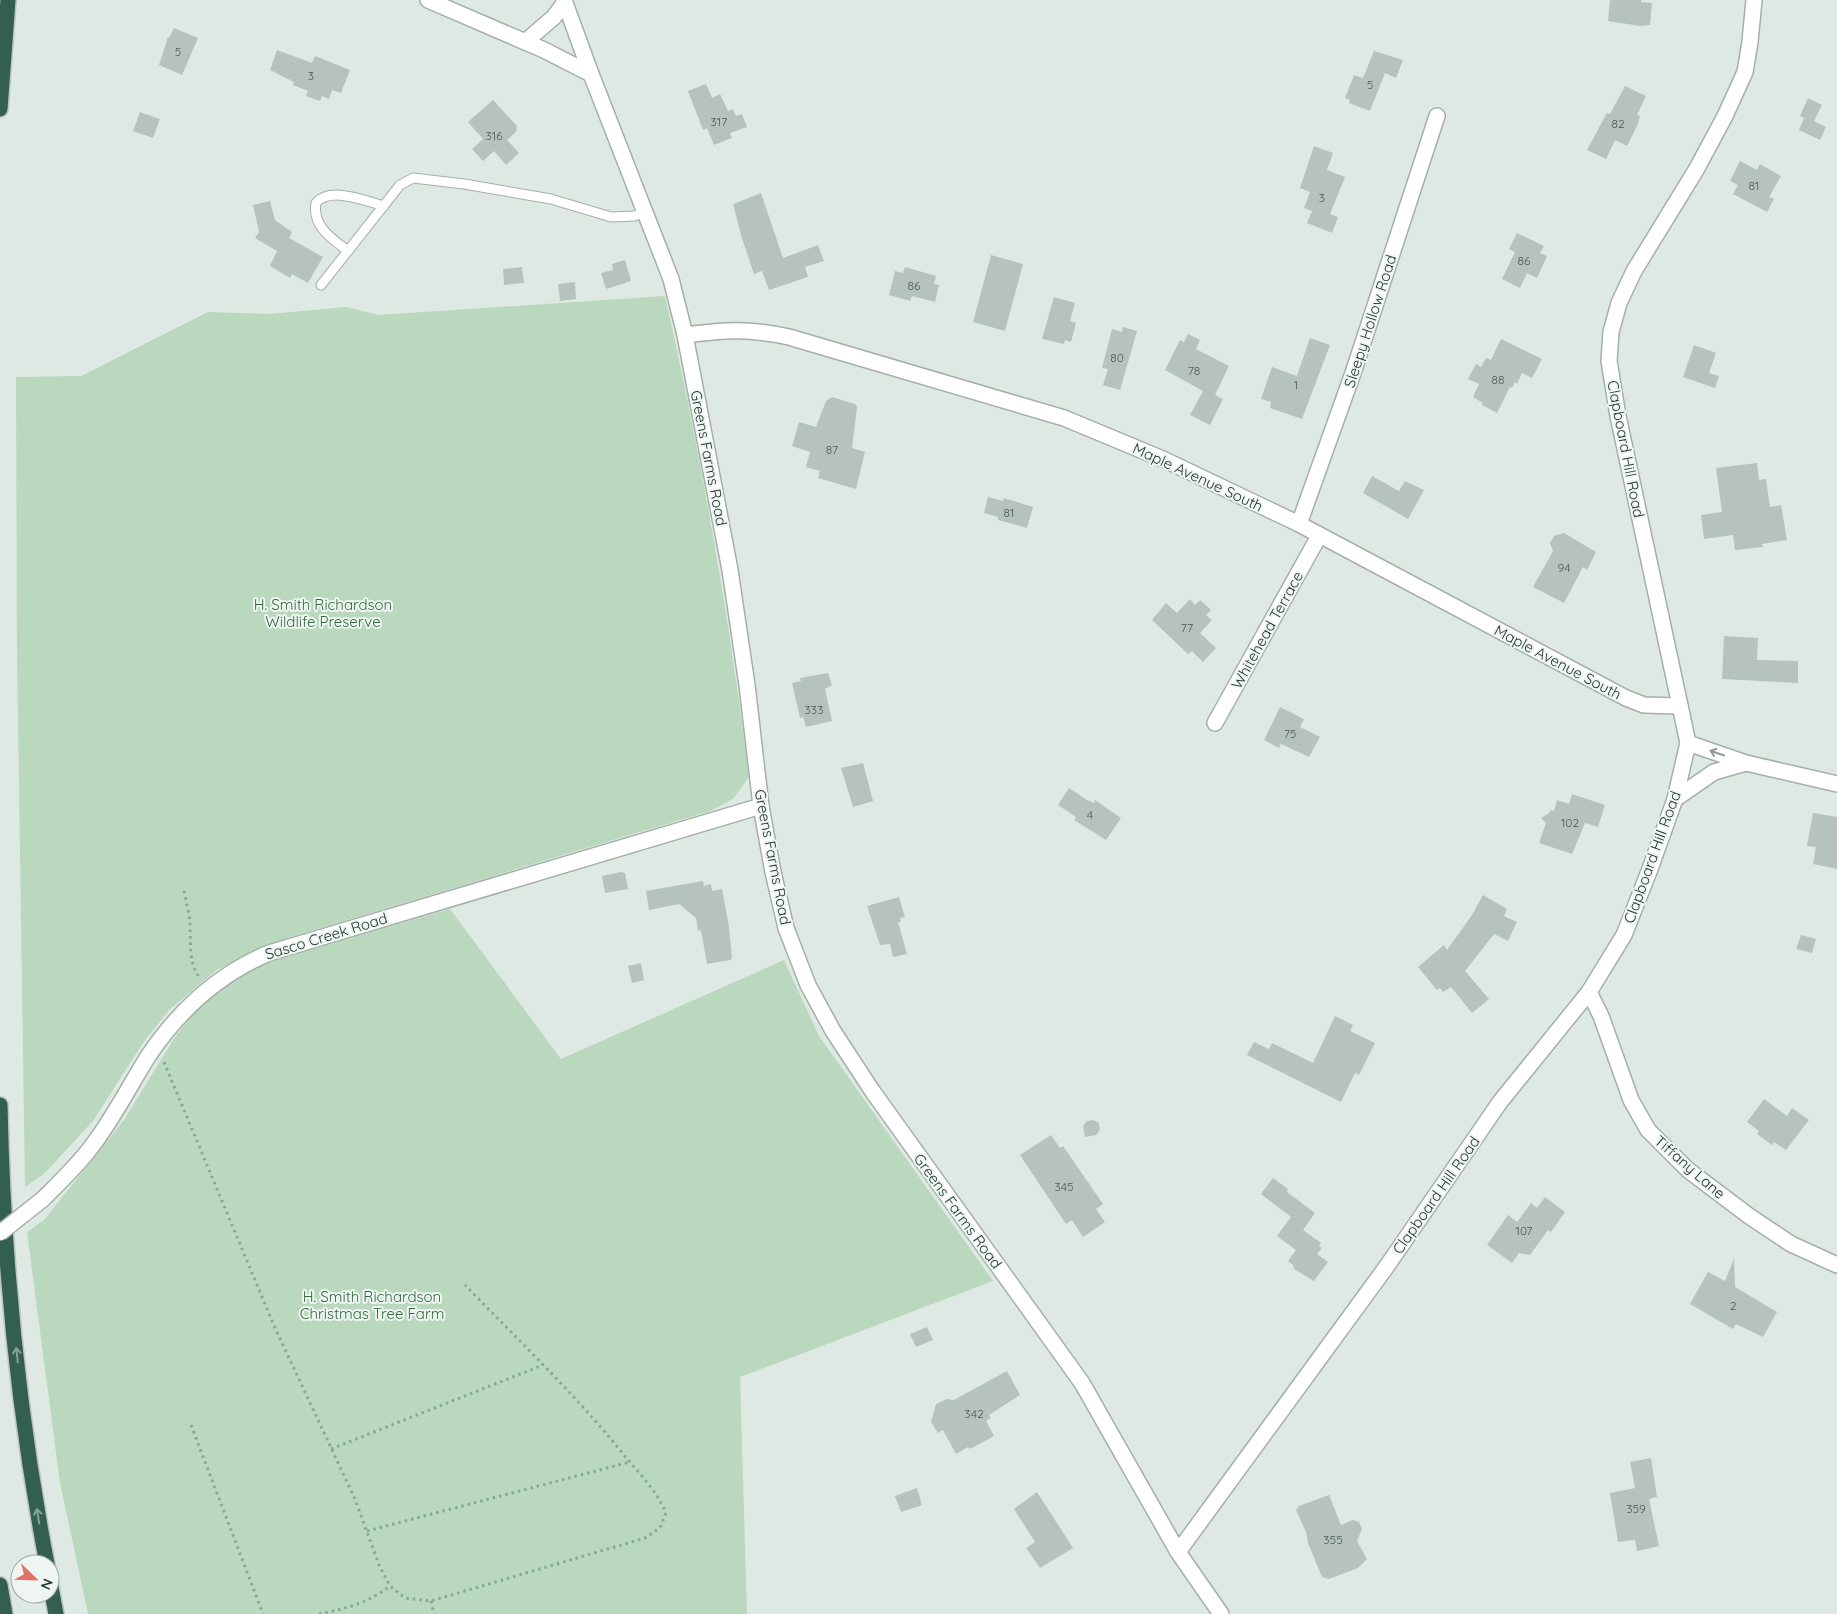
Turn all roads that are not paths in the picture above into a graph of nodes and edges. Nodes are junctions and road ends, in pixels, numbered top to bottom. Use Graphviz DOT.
graph roads {
  1 [pos="8,0"];
  2 [pos="428,0"];
  3 [pos="1754,0"];
  4 [pos="564,1"];
  5 [pos="525,42"];
  6 [pos="591,74"];
  7 [pos="0,109"];
  8 [pos="1437,116"];
  9 [pos="384,206"];
  10 [pos="646,212"];
  11 [pos="348,251"];
  12 [pos="321,285"];
  13 [pos="685,334"];
  14 [pos="1298,524"];
  15 [pos="1319,536"];
  16 [pos="1680,706"];
  17 [pos="1215,723"];
  18 [pos="1688,743"];
  19 [pos="1746,763"];
  20 [pos="1837,784"];
  21 [pos="1675,799"];
  22 [pos="761,806"];
  23 [pos="1590,992"];
  24 [pos="0,1105"];
  25 [pos="0,1233"];
  26 [pos="1837,1265"];
  27 [pos="1178,1552"];
  28 [pos="45,1554"];
  29 [pos="0,1585"];
  30 [pos="5,1614"];
  31 [pos="1221,1614"];
  1 -- 7 [label="highway"];
  2 -- 5 [label="street"];
  3 -- 16 [label="street, Clapboard Hill Road"];
  4 -- 5 [label="street"];
  4 -- 6 [label="street, Greens Farms Road"];
  5 -- 6 [label="street"];
  6 -- 10 [label="street, Greens Farms Road"];
  8 -- 14 [label="street, Sleepy Hollow Road"];
  9 -- 10 [label="lane"];
  9 -- 11 [label="lane"];
  9 -- 11 [label="lane"];
  10 -- 13 [label="street, Greens Farms Road"];
  11 -- 12 [label="lane"];
  13 -- 14 [label="street, Maple Avenue South"];
  13 -- 22 [label="street, Greens Farms Road"];
  14 -- 15 [label="street, Maple Avenue South"];
  15 -- 16 [label="street, Maple Avenue South"];
  15 -- 17 [label="street, Whitehead Terrace"];
  16 -- 18 [label="street, Clapboard Hill Road"];
  19 -- 18 [label="street, one-way"];
  18 -- 21 [label="street, Clapboard Hill Road"];
  19 -- 20 [label="street"];
  19 -- 21 [label="street"];
  21 -- 23 [label="street, Clapboard Hill Road"];
  22 -- 25 [label="street, Sasco Creek Road, bridge"];
  22 -- 27 [label="street, Greens Farms Road"];
  23 -- 26 [label="street, Tiffany Lane"];
  23 -- 27 [label="street, Clapboard Hill Road"];
  28 -- 24 [label="highway, one-way"];
  27 -- 31 [label="street, Greens Farms Road"];
  29 -- 30 [label="highway"];
}
